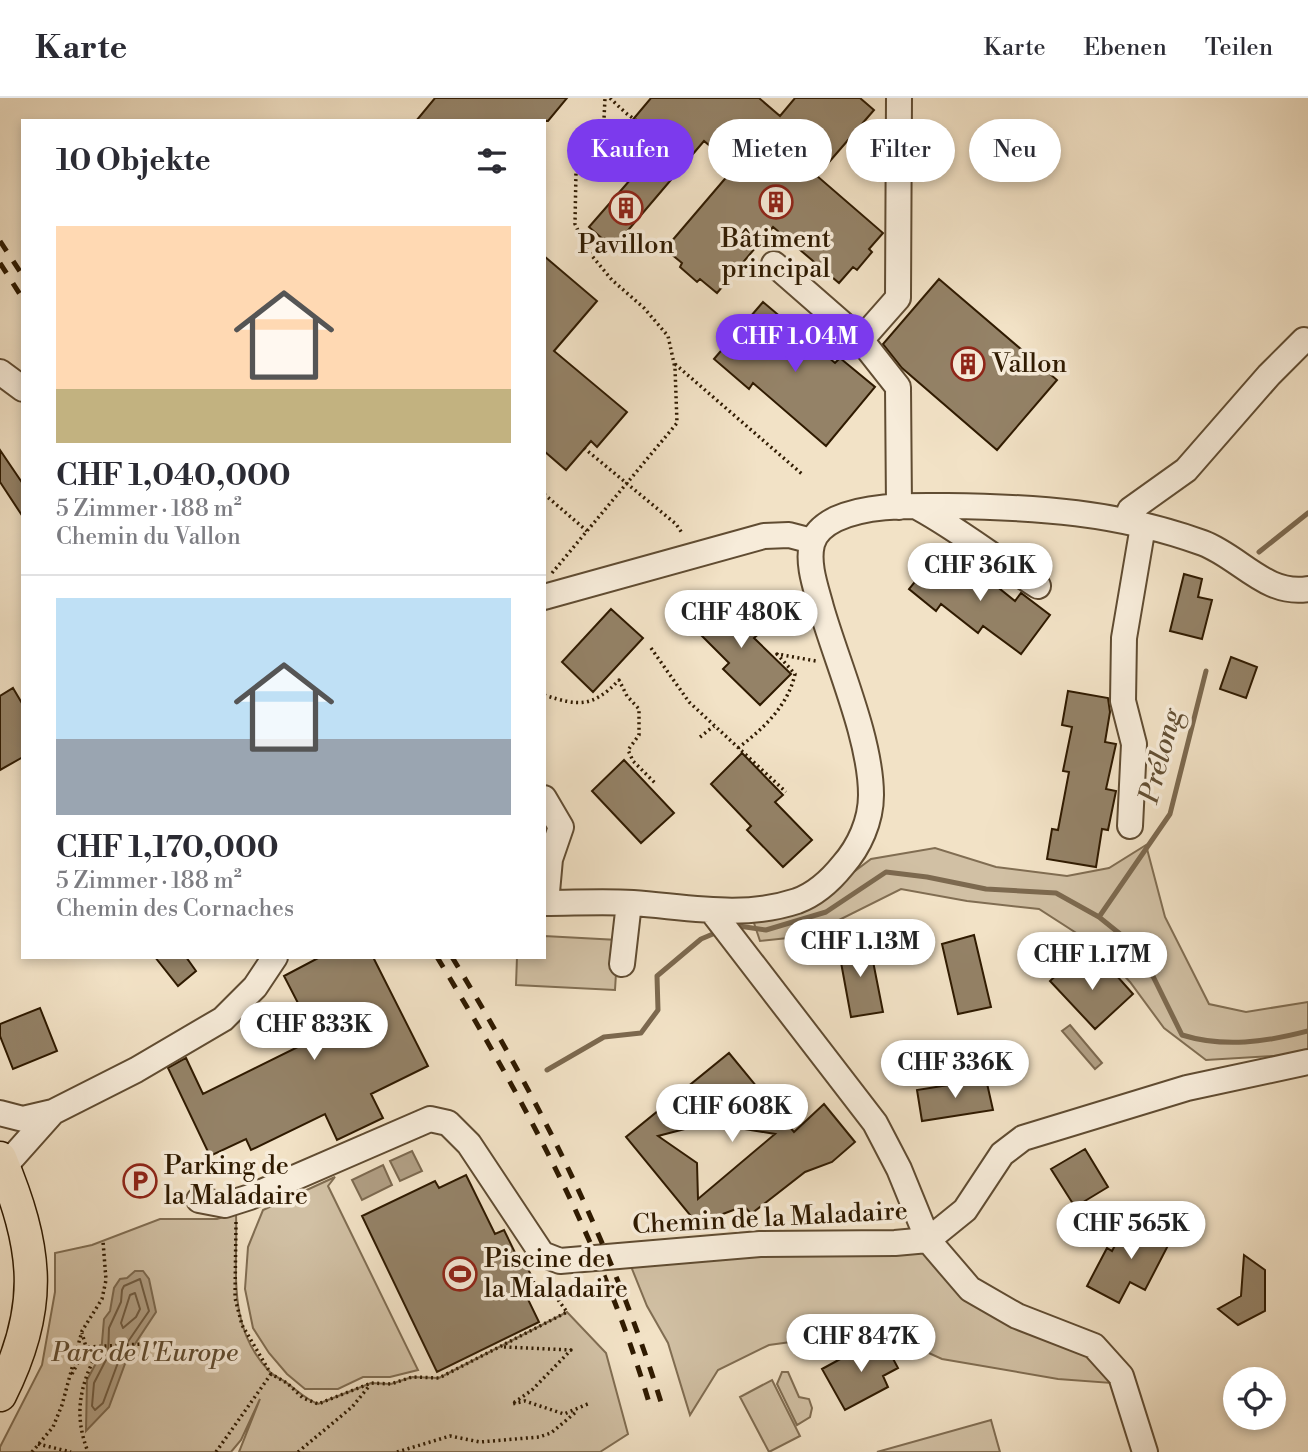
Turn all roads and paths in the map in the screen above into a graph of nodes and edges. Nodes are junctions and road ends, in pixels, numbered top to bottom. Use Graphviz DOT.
graph roads {
  1 [pos="605,98"];
  2 [pos="610,98"];
  3 [pos="899,98"];
  4 [pos="604,119"];
  5 [pos="634,119"];
  6 [pos="576,182"];
  7 [pos="774,264"];
  8 [pos="860,340"];
  9 [pos="1304,340"];
  10 [pos="674,363"];
  11 [pos="0,372"];
  12 [pos="21,388"];
  13 [pos="584,448"];
  14 [pos="802,474"];
  15 [pos="628,484"];
  16 [pos="546,496"];
  17 [pos="907,507"];
  18 [pos="1135,523"];
  19 [pos="587,531"];
  20 [pos="682,533"];
  21 [pos="812,541"];
  22 [pos="547,586"];
  23 [pos="1038,586"];
  24 [pos="1308,589"];
  25 [pos="650,648"];
  26 [pos="837,661"];
  27 [pos="546,696"];
  28 [pos="714,726"];
  29 [pos="700,737"];
  30 [pos="738,748"];
  31 [pos="655,783"];
  32 [pos="786,792"];
  33 [pos="546,801"];
  34 [pos="1130,826"];
  35 [pos="546,894"];
  36 [pos="546,903"];
  37 [pos="629,903"];
  38 [pos="715,916"];
  39 [pos="274,959"];
  40 [pos="622,964"];
  41 [pos="1308,1062"];
  42 [pos="53,1112"];
  43 [pos="0,1113"];
  44 [pos="2,1162"];
  45 [pos="199,1200"];
  46 [pos="236,1213"];
  47 [pos="928,1240"];
  48 [pos="103,1241"];
  49 [pos="555,1297"];
  50 [pos="82,1331"];
  51 [pos="140,1344"];
  52 [pos="86,1346"];
  53 [pos="502,1347"];
  54 [pos="271,1374"];
  55 [pos="69,1379"];
  56 [pos="371,1383"];
  57 [pos="0,1395"];
  58 [pos="590,1403"];
  59 [pos="578,1410"];
  60 [pos="38,1444"];
  61 [pos="33,1452"];
  62 [pos="71,1452"];
  63 [pos="88,1452"];
  64 [pos="216,1452"];
  65 [pos="298,1452"];
  66 [pos="397,1452"];
  67 [pos="1145,1452"];
  1 -- 4 [label="path"];
  2 -- 5 [label="path"];
  3 -- 8 [label="street"];
  6 -- 10 [label="path"];
  7 -- 8 [label="street"];
  8 -- 17 [label="street"];
  9 -- 18 [label="street"];
  10 -- 14 [label="path"];
  10 -- 15 [label="path"];
  11 -- 12 [label="street"];
  13 -- 15 [label="path"];
  15 -- 19 [label="path"];
  15 -- 20 [label="path"];
  16 -- 19 [label="path"];
  17 -- 18 [label="street"];
  17 -- 21 [label="street"];
  17 -- 23 [label="street"];
  18 -- 24 [label="street"];
  18 -- 34 [label="street"];
  19 -- 22 [label="path"];
  21 -- 22 [label="street"];
  21 -- 26 [label="street"];
  25 -- 28 [label="path"];
  26 -- 30 [label="path"];
  26 -- 38 [label="street"];
  27 -- 31 [label="path"];
  28 -- 29 [label="path"];
  28 -- 30 [label="path"];
  30 -- 32 [label="path"];
  33 -- 35 [label="street"];
  36 -- 37 [label="street"];
  37 -- 38 [label="street"];
  37 -- 40 [label="street"];
  38 -- 47 [label="street"];
  39 -- 42 [label="street"];
  41 -- 47 [label="street"];
  42 -- 43 [label="street"];
  42 -- 44 [label="street"];
  44 -- 57 [label="main road"];
  45 -- 47 [label="street, Chemin de la Maladaire"];
  46 -- 54 [label="path"];
  47 -- 67 [label="street"];
  48 -- 50 [label="path"];
  49 -- 53 [label="path"];
  50 -- 52 [label="path"];
  50 -- 55 [label="path"];
  51 -- 52 [label="path"];
  52 -- 55 [label="path"];
  52 -- 63 [label="path"];
  53 -- 56 [label="path"];
  53 -- 59 [label="path"];
  54 -- 56 [label="path"];
  54 -- 64 [label="path"];
  55 -- 60 [label="path"];
  56 -- 65 [label="path"];
  58 -- 59 [label="path"];
  59 -- 66 [label="path"];
  60 -- 61 [label="path"];
  60 -- 62 [label="path"];
}
